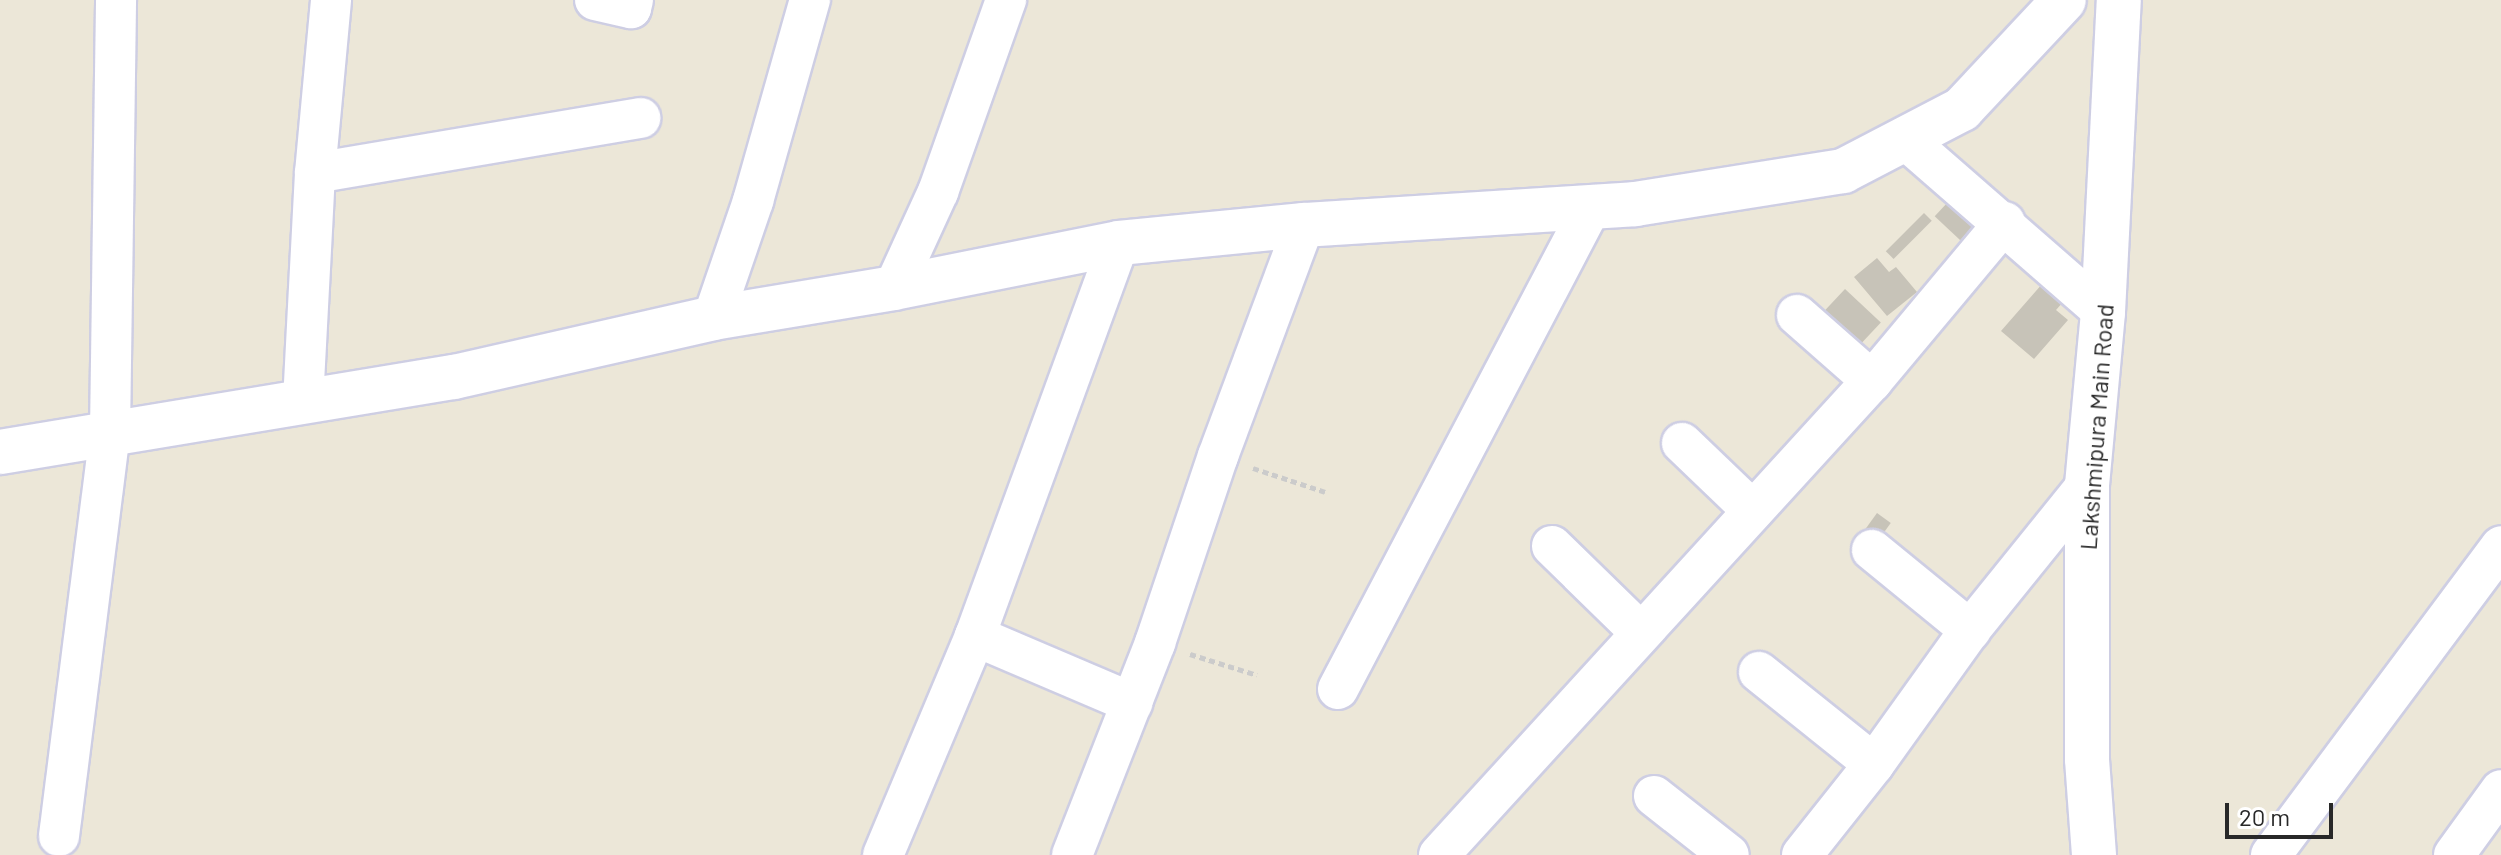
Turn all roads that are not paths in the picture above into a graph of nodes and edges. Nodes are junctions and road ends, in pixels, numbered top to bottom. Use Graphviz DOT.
graph roads {
  1 [pos="116,0"];
  2 [pos="331,0"];
  3 [pos="595,0"];
  4 [pos="633,0"];
  5 [pos="810,0"];
  6 [pos="1006,0"];
  7 [pos="2064,0"];
  8 [pos="2119,0"];
  9 [pos="640,118"];
  10 [pos="1905,139"];
  11 [pos="315,173"];
  12 [pos="1591,207"];
  13 [pos="2005,222"];
  14 [pos="1304,225"];
  15 [pos="1119,243"];
  16 [pos="894,288"];
  17 [pos="2103,312"];
  18 [pos="1797,315"];
  19 [pos="713,318"];
  20 [pos="1872,381"];
  21 [pos="303,402"];
  22 [pos="110,433"];
  23 [pos="1682,443"];
  24 [pos="0,452"];
  25 [pos="2087,485"];
  26 [pos="1753,511"];
  27 [pos="1552,546"];
  28 [pos="2501,546"];
  29 [pos="1872,550"];
  30 [pos="1970,630"];
  31 [pos="1641,633"];
  32 [pos="975,636"];
  33 [pos="1759,672"];
  34 [pos="1338,689"];
  35 [pos="1132,703"];
  36 [pos="1874,764"];
  37 [pos="2501,790"];
  38 [pos="1654,796"];
  39 [pos="59,836"];
  40 [pos="883,855"];
  41 [pos="1072,855"];
  42 [pos="1439,855"];
  43 [pos="1729,855"];
  44 [pos="1802,855"];
  45 [pos="2094,855"];
  46 [pos="2271,855"];
  47 [pos="2454,855"];
  1 -- 22 [label="street"];
  2 -- 11 [label="street"];
  3 -- 4 [label="street"];
  5 -- 19 [label="street"];
  6 -- 16 [label="street"];
  7 -- 10 [label="street"];
  8 -- 17 [label="street, Lakshmipura Main Road"];
  9 -- 11 [label="street"];
  10 -- 12 [label="street"];
  10 -- 13 [label="street"];
  11 -- 21 [label="street"];
  12 -- 14 [label="street"];
  12 -- 34 [label="street"];
  13 -- 17 [label="street"];
  13 -- 20 [label="street"];
  14 -- 15 [label="street"];
  14 -- 35 [label="street"];
  15 -- 16 [label="street"];
  15 -- 32 [label="street"];
  16 -- 19 [label="street"];
  17 -- 25 [label="street, Lakshmipura Main Road"];
  18 -- 20 [label="street"];
  19 -- 21 [label="street"];
  20 -- 26 [label="street"];
  21 -- 22 [label="street"];
  22 -- 24 [label="street"];
  22 -- 39 [label="street"];
  23 -- 26 [label="street"];
  25 -- 30 [label="street"];
  25 -- 45 [label="street, Lakshmipura Main Road"];
  26 -- 31 [label="street"];
  27 -- 31 [label="street"];
  28 -- 46 [label="street"];
  29 -- 30 [label="street"];
  30 -- 36 [label="street"];
  31 -- 42 [label="street"];
  32 -- 35 [label="street"];
  32 -- 40 [label="street"];
  33 -- 36 [label="street"];
  35 -- 41 [label="street"];
  36 -- 44 [label="street"];
  37 -- 47 [label="street"];
  38 -- 43 [label="street"];
}
